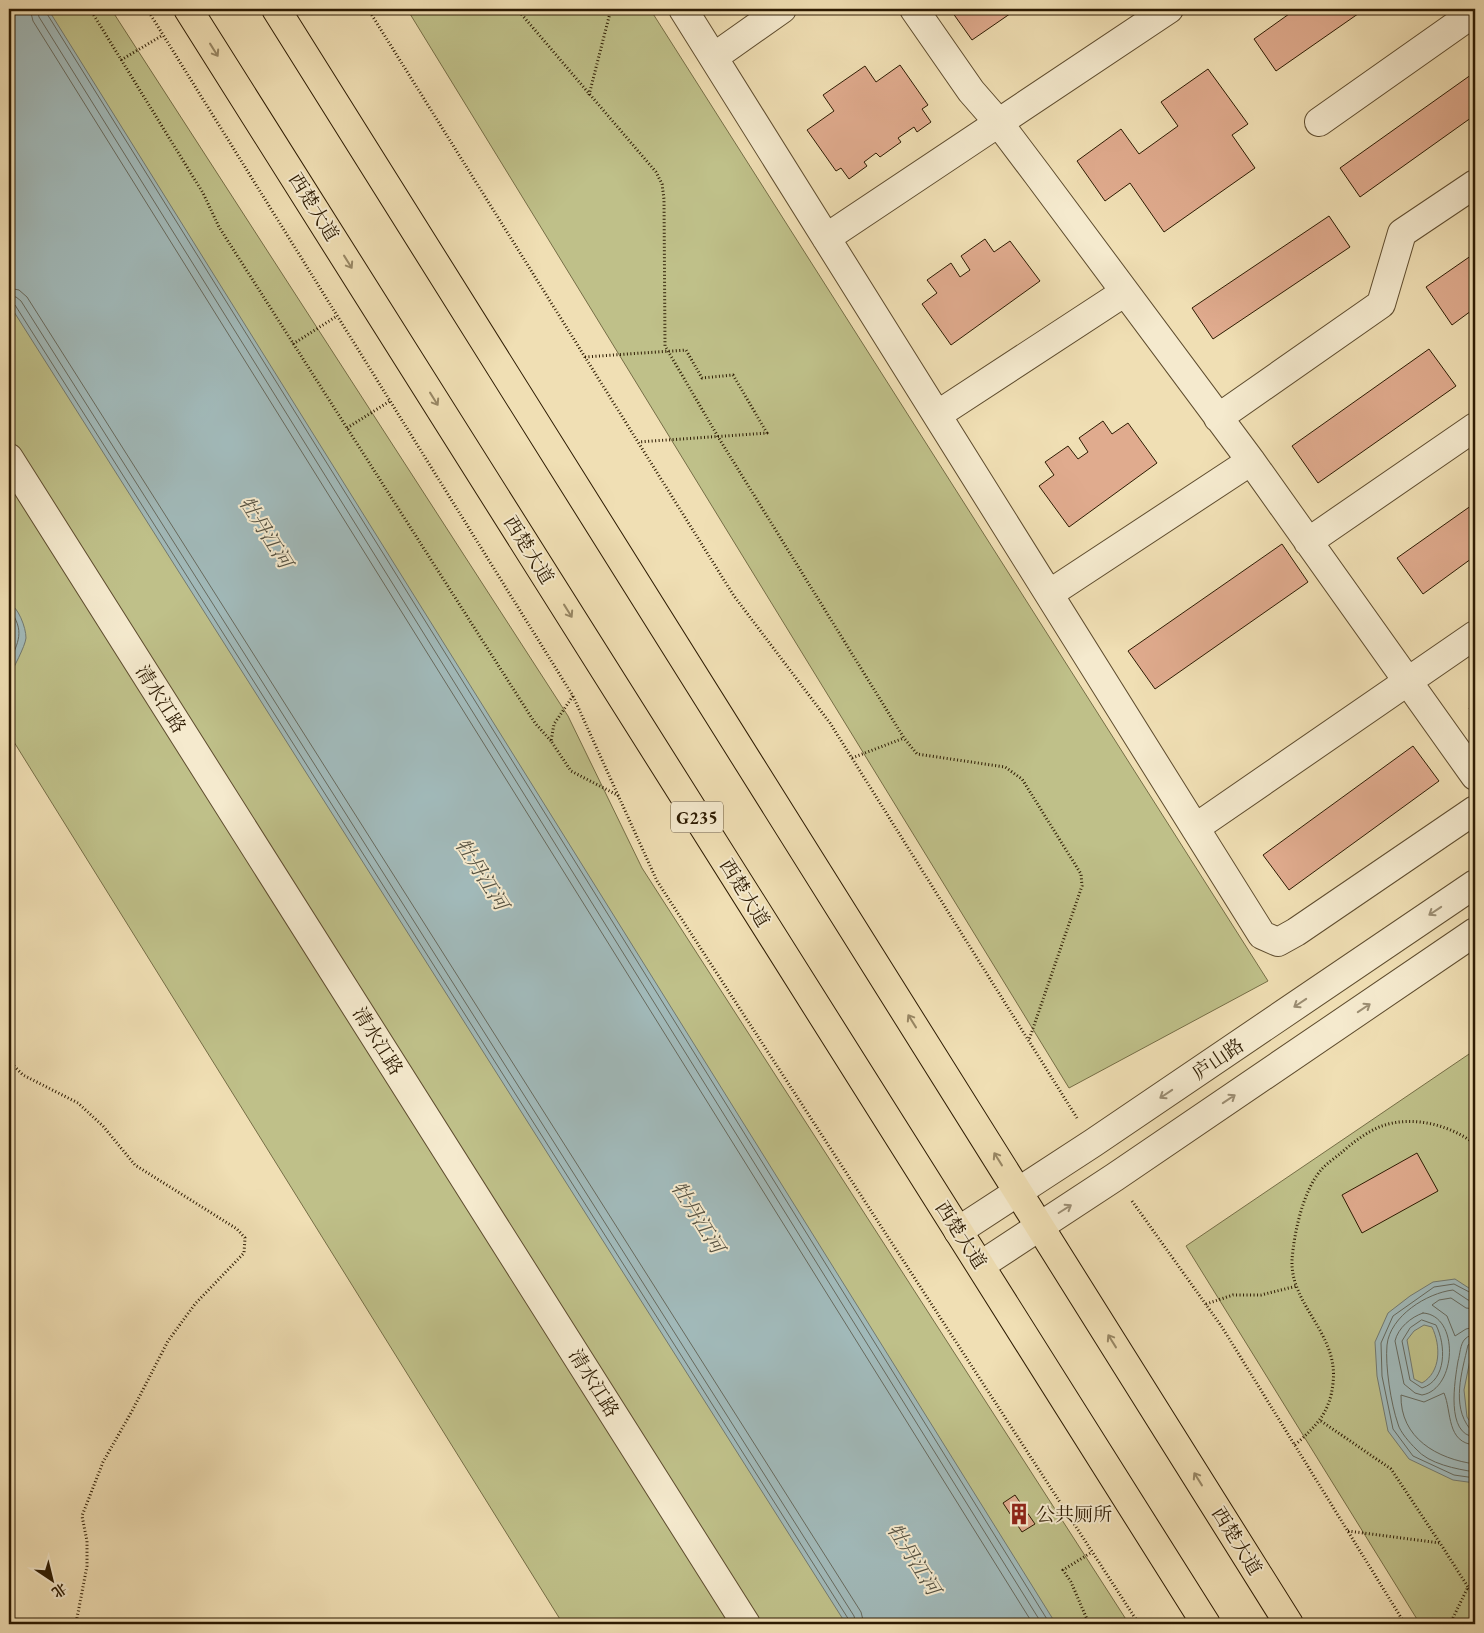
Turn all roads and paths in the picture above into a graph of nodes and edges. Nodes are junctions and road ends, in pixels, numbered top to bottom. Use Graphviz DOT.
graph roads {
  1 [pos="90,9"];
  2 [pos="147,9"];
  3 [pos="188,9"];
  4 [pos="276,9"];
  5 [pos="368,9"];
  6 [pos="517,9"];
  7 [pos="611,9"];
  8 [pos="683,9"];
  9 [pos="782,9"];
  10 [pos="914,9"];
  11 [pos="1170,9"];
  12 [pos="1475,12"];
  13 [pos="163,35"];
  14 [pos="714,57"];
  15 [pos="121,60"];
  16 [pos="589,94"];
  17 [pos="998,122"];
  18 [pos="1319,122"];
  19 [pos="1475,184"];
  20 [pos="826,238"];
  21 [pos="1125,292"];
  22 [pos="337,316"];
  23 [pos="293,344"];
  24 [pos="668,351"];
  25 [pos="585,357"];
  26 [pos="390,401"];
  27 [pos="937,415"];
  28 [pos="1218,418"];
  29 [pos="1475,427"];
  30 [pos="347,428"];
  31 [pos="718,437"];
  32 [pos="639,442"];
  33 [pos="9,458"];
  34 [pos="1251,461"];
  35 [pos="1308,542"];
  36 [pos="1049,594"];
  37 [pos="1475,635"];
  38 [pos="1408,682"];
  39 [pos="573,696"];
  40 [pos="904,738"];
  41 [pos="551,741"];
  42 [pos="852,758"];
  43 [pos="1475,776"];
  44 [pos="620,797"];
  45 [pos="1475,810"];
  46 [pos="1196,828"];
  47 [pos="1475,884"];
  48 [pos="1475,932"];
  49 [pos="1028,1041"];
  50 [pos="9,1062"];
  51 [pos="1093,1143"];
  52 [pos="1475,1144"];
  53 [pos="1115,1177"];
  54 [pos="1018,1192"];
  55 [pos="1040,1225"];
  56 [pos="958,1231"];
  57 [pos="981,1265"];
  58 [pos="1297,1286"];
  59 [pos="1206,1304"];
  60 [pos="1320,1421"];
  61 [pos="1295,1445"];
  62 [pos="1348,1531"];
  63 [pos="1440,1543"];
  64 [pos="1092,1552"];
  65 [pos="1468,1587"];
  66 [pos="1475,1599"];
  67 [pos="79,1624"];
  68 [pos="746,1624"];
  69 [pos="1089,1624"];
  70 [pos="1139,1624"];
  71 [pos="1206,1624"];
  72 [pos="1289,1624"];
  73 [pos="1405,1624"];
  74 [pos="1450,1624"];
  1 -- 15 [label="path"];
  2 -- 13 [label="path"];
  3 -- 56 [label="highway, 西楚大道 / G235, one-way"];
  54 -- 4 [label="highway, 西楚大道, one-way"];
  5 -- 25 [label="path"];
  6 -- 16 [label="path"];
  7 -- 16 [label="path"];
  8 -- 14 [label="street"];
  9 -- 14 [label="street"];
  10 -- 17 [label="street"];
  11 -- 17 [label="street"];
  12 -- 18 [label="street"];
  13 -- 15 [label="path"];
  13 -- 22 [label="path"];
  14 -- 20 [label="street"];
  15 -- 23 [label="path"];
  16 -- 24 [label="path"];
  17 -- 20 [label="street"];
  17 -- 21 [label="street"];
  19 -- 28 [label="street"];
  20 -- 27 [label="street"];
  21 -- 27 [label="street"];
  21 -- 28 [label="street"];
  22 -- 23 [label="path"];
  22 -- 26 [label="path"];
  23 -- 30 [label="path"];
  24 -- 25 [label="path"];
  24 -- 31 [label="path"];
  24 -- 31 [label="path"];
  25 -- 32 [label="path"];
  26 -- 30 [label="path"];
  26 -- 39 [label="path"];
  27 -- 36 [label="street"];
  28 -- 34 [label="street"];
  29 -- 35 [label="street"];
  30 -- 41 [label="path"];
  31 -- 32 [label="path"];
  31 -- 40 [label="path"];
  32 -- 42 [label="path"];
  33 -- 68 [label="street, 清水江路"];
  34 -- 35 [label="street"];
  34 -- 36 [label="street"];
  35 -- 38 [label="street"];
  36 -- 46 [label="street"];
  37 -- 38 [label="street"];
  38 -- 43 [label="street"];
  38 -- 46 [label="street"];
  39 -- 41 [label="path"];
  39 -- 44 [label="path"];
  40 -- 42 [label="path"];
  40 -- 49 [label="path"];
  41 -- 44 [label="path"];
  42 -- 49 [label="path"];
  44 -- 64 [label="path"];
  45 -- 46 [label="street"];
  47 -- 51 [label="street, 庐山路, one-way"];
  53 -- 48 [label="street, one-way"];
  49 -- 51 [label="path"];
  50 -- 67 [label="path"];
  51 -- 54 [label="street, 庐山路"];
  52 -- 58 [label="path"];
  55 -- 53 [label="street, one-way"];
  53 -- 59 [label="path"];
  54 -- 55 [label="highway, 西楚大道"];
  54 -- 56 [label="street, 庐山路"];
  55 -- 57 [label="street"];
  72 -- 55 [label="highway, 西楚大道, one-way"];
  56 -- 57 [label="highway, 西楚大道 / G235"];
  57 -- 71 [label="highway, 西楚大道 / G235"];
  58 -- 59 [label="path"];
  58 -- 60 [label="path"];
  59 -- 61 [label="path"];
  60 -- 61 [label="path"];
  60 -- 63 [label="path"];
  61 -- 62 [label="path"];
  62 -- 63 [label="path"];
  62 -- 73 [label="path"];
  63 -- 65 [label="path"];
  64 -- 69 [label="path"];
  64 -- 70 [label="path"];
  65 -- 66 [label="path"];
  65 -- 74 [label="path"];
}
